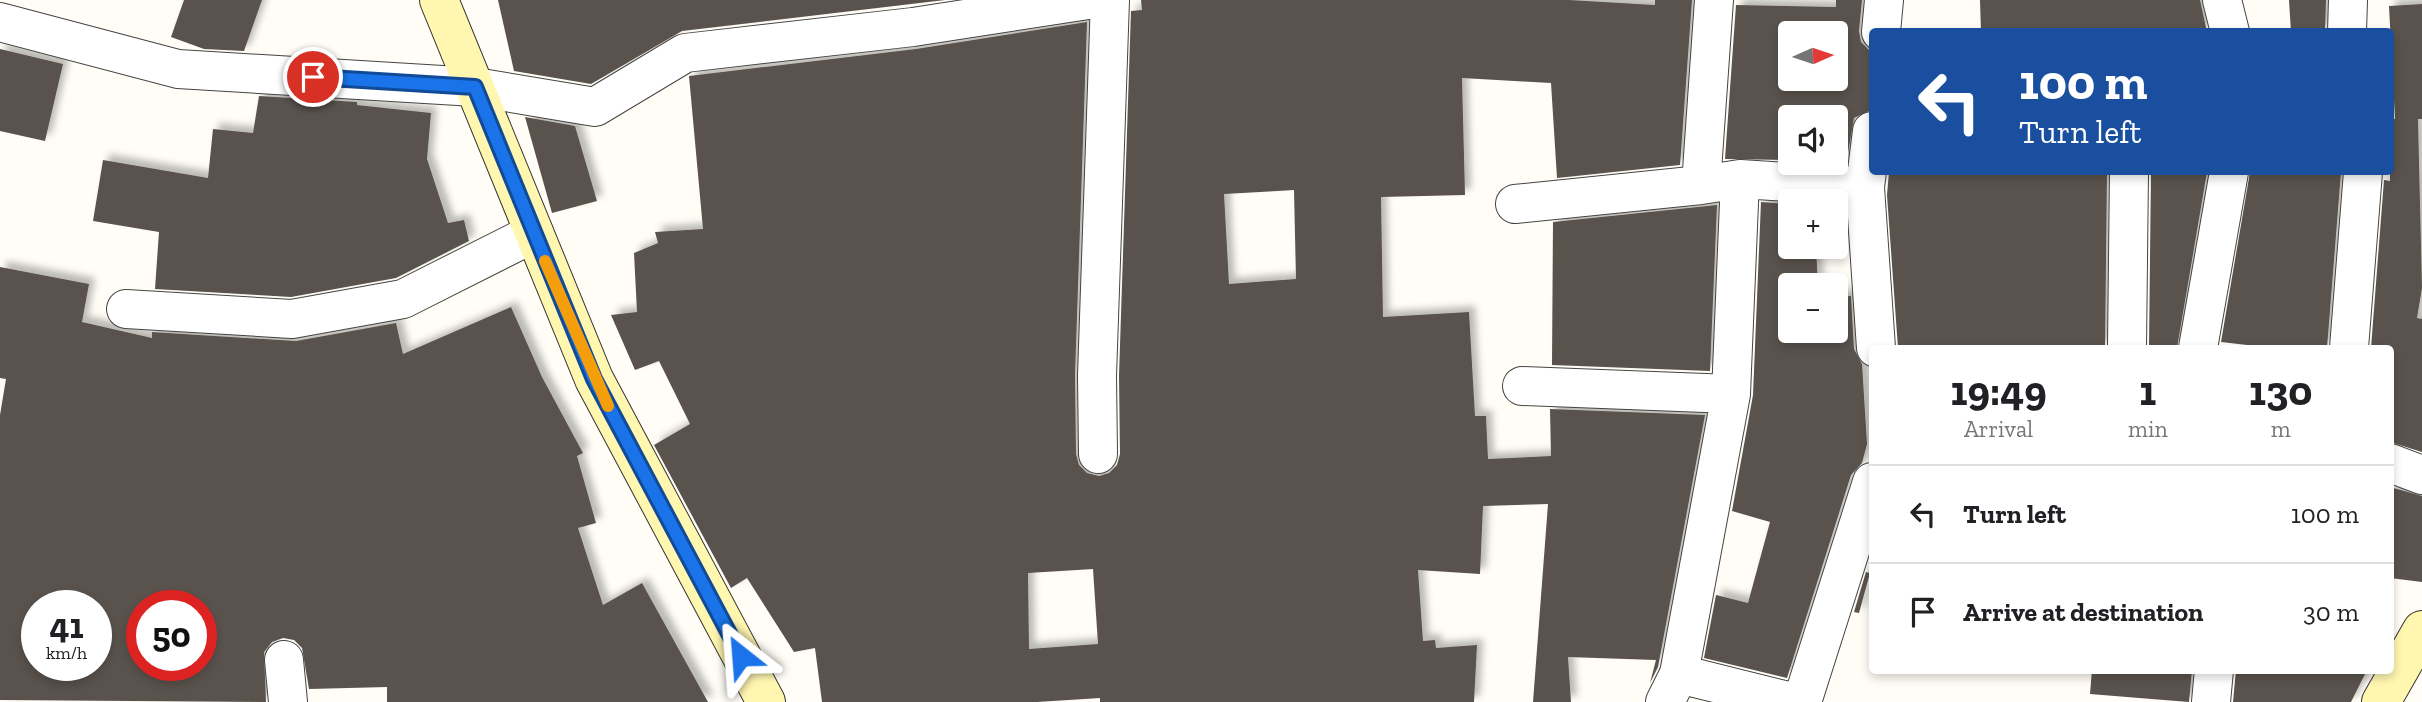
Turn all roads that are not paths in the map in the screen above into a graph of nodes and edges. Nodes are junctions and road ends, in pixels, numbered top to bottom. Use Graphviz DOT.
graph roads {
  1 [pos="439,0"];
  2 [pos="1088,0"];
  3 [pos="1110,0"];
  4 [pos="1714,0"];
  5 [pos="1884,0"];
  6 [pos="2222,0"];
  7 [pos="2348,0"];
  8 [pos="0,22"];
  9 [pos="1881,28"];
  10 [pos="2229,28"];
  11 [pos="2347,28"];
  12 [pos="475,87"];
  13 [pos="1869,155"];
  14 [pos="2129,175"];
  15 [pos="2228,175"];
  16 [pos="2362,175"];
  17 [pos="1740,179"];
  18 [pos="1701,186"];
  19 [pos="1865,187"];
  20 [pos="1515,204"];
  21 [pos="534,233"];
  22 [pos="126,309"];
  23 [pos="1876,345"];
  24 [pos="2127,345"];
  25 [pos="2199,345"];
  26 [pos="2349,345"];
  27 [pos="1521,386"];
  28 [pos="1731,394"];
  29 [pos="1098,454"];
  30 [pos="2394,464"];
  31 [pos="2422,475"];
  32 [pos="1869,491"];
  33 [pos="2422,630"];
  34 [pos="284,660"];
  35 [pos="2214,674"];
  36 [pos="1672,688"];
  37 [pos="288,702"];
  38 [pos="766,702"];
  39 [pos="1792,702"];
  40 [pos="1802,702"];
  41 [pos="2211,702"];
  42 [pos="2381,702"];
  1 -- 12 [label="main road"];
  2 -- 12 [label="street"];
  3 -- 29 [label="street"];
  4 -- 18 [label="street"];
  5 -- 9 [label="street"];
  6 -- 10 [label="street"];
  7 -- 11 [label="street"];
  8 -- 12 [label="street"];
  12 -- 21 [label="main road"];
  13 -- 19 [label="street"];
  14 -- 24 [label="street"];
  15 -- 25 [label="street"];
  16 -- 26 [label="street"];
  17 -- 18 [label="street"];
  17 -- 19 [label="street"];
  17 -- 28 [label="street"];
  18 -- 20 [label="street"];
  19 -- 23 [label="street"];
  21 -- 22 [label="street"];
  21 -- 38 [label="main road"];
  27 -- 28 [label="street"];
  28 -- 36 [label="street"];
  30 -- 31 [label="street"];
  32 -- 40 [label="street"];
  33 -- 42 [label="main road"];
  34 -- 37 [label="street"];
  35 -- 41 [label="street"];
  36 -- 39 [label="street"];
}
